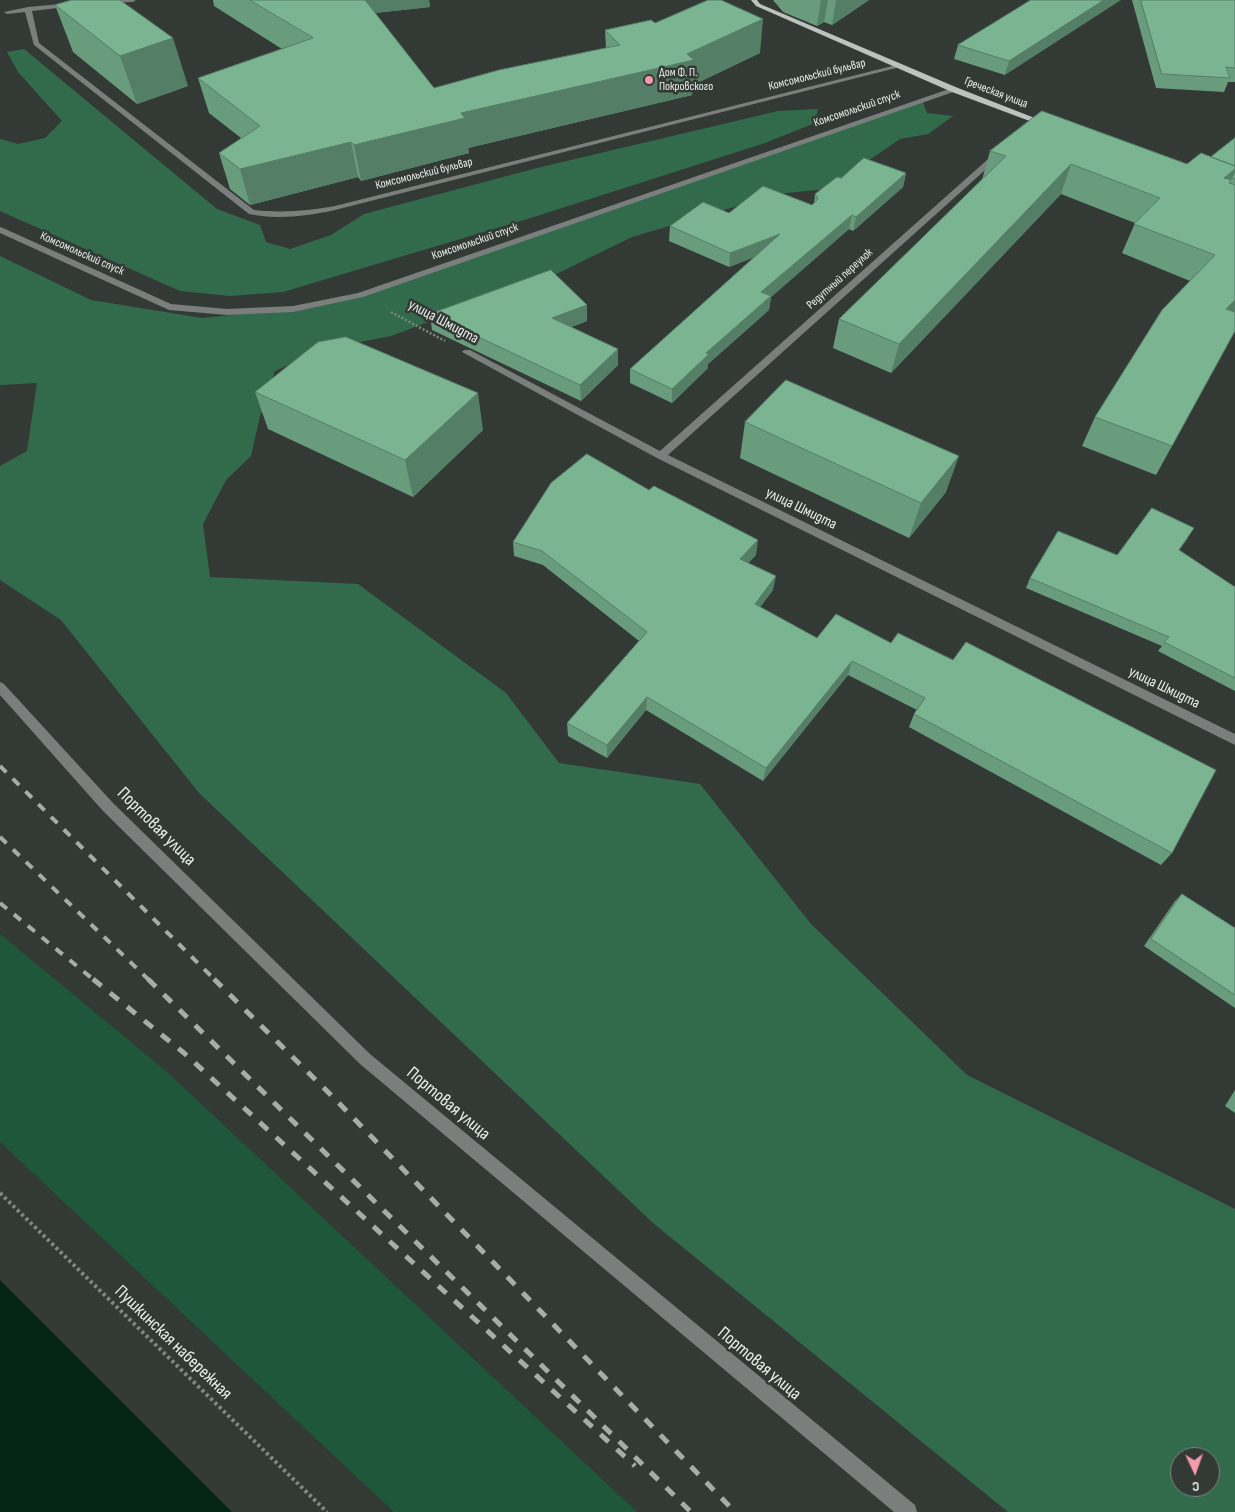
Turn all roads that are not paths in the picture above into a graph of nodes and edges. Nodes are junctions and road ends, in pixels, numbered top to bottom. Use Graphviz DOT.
graph roads {
  1 [pos="132,0"];
  2 [pos="754,0"];
  3 [pos="85,4"];
  4 [pos="94,4"];
  5 [pos="28,10"];
  6 [pos="7,12"];
  7 [pos="900,66"];
  8 [pos="955,90"];
  9 [pos="1036,120"];
  10 [pos="1029,127"];
  11 [pos="1054,128"];
  12 [pos="1007,147"];
  13 [pos="0,230"];
  14 [pos="467,352"];
  15 [pos="661,456"];
  16 [pos="0,687"];
  17 [pos="1235,740"];
  18 [pos="908,1512"];
  1 -- 4 [label="street"];
  2 -- 7 [label="main road, Греческая улица"];
  3 -- 5 [label="street"];
  5 -- 6 [label="street"];
  5 -- 7 [label="street, Комсомольский бульвар"];
  7 -- 8 [label="main road, Греческая улица"];
  8 -- 9 [label="main road, Греческая улица"];
  8 -- 13 [label="street, Комсомольский спуск"];
  9 -- 10 [label="street"];
  9 -- 11 [label="main road, Греческая улица"];
  12 -- 15 [label="street, Редутный переулок"];
  14 -- 15 [label="street, улица Шмидта"];
  15 -- 17 [label="street, улица Шмидта"];
  16 -- 18 [label="street, Портовая улица"];
}
